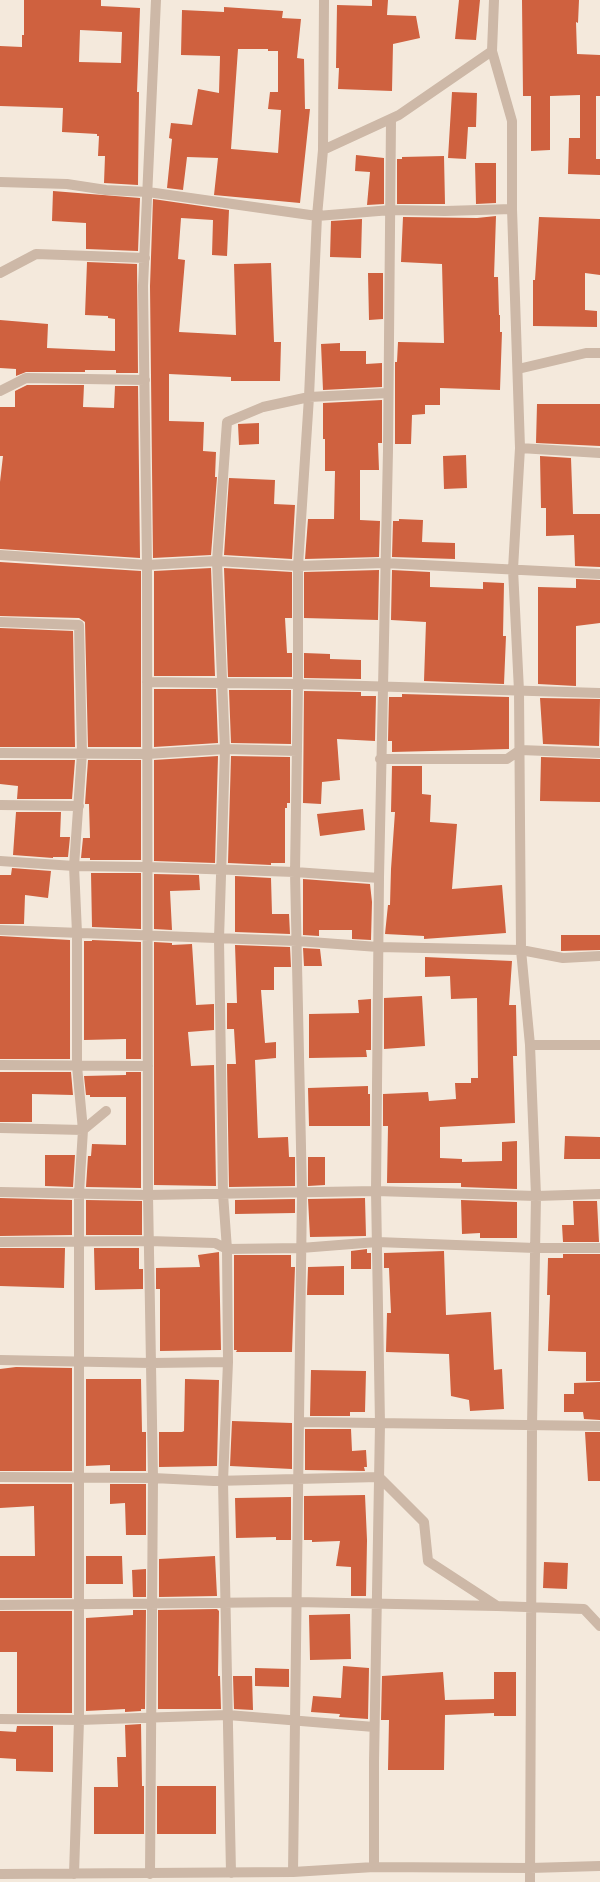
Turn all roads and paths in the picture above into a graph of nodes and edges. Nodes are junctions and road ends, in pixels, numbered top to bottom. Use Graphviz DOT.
graph roads {
  1 [pos="156,0"];
  2 [pos="324,0"];
  3 [pos="494,0"];
  4 [pos="492,51"];
  5 [pos="391,119"];
  6 [pos="323,150"];
  7 [pos="0,182"];
  8 [pos="148,192"];
  9 [pos="512,209"];
  10 [pos="391,210"];
  11 [pos="317,216"];
  12 [pos="145,258"];
  13 [pos="0,273"];
  14 [pos="600,353"];
  15 [pos="518,369"];
  16 [pos="145,380"];
  17 [pos="0,392"];
  18 [pos="388,393"];
  19 [pos="309,397"];
  20 [pos="520,448"];
  21 [pos="600,453"];
  22 [pos="0,555"];
  23 [pos="217,561"];
  24 [pos="384,563"];
  25 [pos="148,565"];
  26 [pos="298,566"];
  27 [pos="513,569"];
  28 [pos="600,574"];
  29 [pos="0,622"];
  30 [pos="147,682"];
  31 [pos="221,683"];
  32 [pos="298,684"];
  33 [pos="382,687"];
  34 [pos="519,691"];
  35 [pos="600,693"];
  36 [pos="225,749"];
  37 [pos="297,750"];
  38 [pos="520,750"];
  39 [pos="0,753"];
  40 [pos="82,753"];
  41 [pos="600,753"];
  42 [pos="147,754"];
  43 [pos="380,760"];
  44 [pos="0,805"];
  45 [pos="79,806"];
  46 [pos="0,861"];
  47 [pos="74,866"];
  48 [pos="147,867"];
  49 [pos="221,870"];
  50 [pos="295,872"];
  51 [pos="379,878"];
  52 [pos="0,930"];
  53 [pos="77,933"];
  54 [pos="147,936"];
  55 [pos="219,939"];
  56 [pos="297,941"];
  57 [pos="378,947"];
  58 [pos="521,950"];
  59 [pos="600,956"];
  60 [pos="530,1045"];
  61 [pos="600,1045"];
  62 [pos="0,1064"];
  63 [pos="77,1066"];
  64 [pos="148,1066"];
  65 [pos="106,1110"];
  66 [pos="0,1128"];
  67 [pos="83,1130"];
  68 [pos="376,1191"];
  69 [pos="0,1192"];
  70 [pos="79,1193"];
  71 [pos="302,1193"];
  72 [pos="223,1194"];
  73 [pos="600,1194"];
  74 [pos="148,1195"];
  75 [pos="536,1196"];
  76 [pos="149,1241"];
  77 [pos="0,1242"];
  78 [pos="80,1242"];
  79 [pos="377,1242"];
  80 [pos="301,1248"];
  81 [pos="535,1248"];
  82 [pos="600,1248"];
  83 [pos="228,1249"];
  84 [pos="0,1360"];
  85 [pos="80,1362"];
  86 [pos="228,1362"];
  87 [pos="151,1363"];
  88 [pos="300,1422"];
  89 [pos="380,1424"];
  90 [pos="532,1426"];
  91 [pos="600,1426"];
  92 [pos="0,1477"];
  93 [pos="379,1477"];
  94 [pos="78,1478"];
  95 [pos="153,1478"];
  96 [pos="299,1479"];
  97 [pos="223,1481"];
  98 [pos="296,1602"];
  99 [pos="152,1603"];
  100 [pos="226,1603"];
  101 [pos="377,1603"];
  102 [pos="79,1604"];
  103 [pos="0,1605"];
  104 [pos="497,1606"];
  105 [pos="531,1608"];
  106 [pos="600,1626"];
  107 [pos="228,1715"];
  108 [pos="151,1717"];
  109 [pos="0,1720"];
  110 [pos="79,1720"];
  111 [pos="294,1721"];
  112 [pos="374,1727"];
  113 [pos="600,1866"];
  114 [pos="374,1867"];
  115 [pos="530,1868"];
  116 [pos="293,1872"];
  117 [pos="231,1873"];
  118 [pos="0,1874"];
  119 [pos="74,1874"];
  120 [pos="150,1874"];
  121 [pos="530,1882"];
  1 -- 8 [label="street"];
  2 -- 6 [label="street"];
  3 -- 4 [label="street"];
  4 -- 5 [label="street"];
  4 -- 9 [label="street"];
  5 -- 6 [label="street"];
  5 -- 10 [label="street"];
  6 -- 11 [label="street"];
  7 -- 8 [label="street"];
  8 -- 11 [label="street"];
  8 -- 12 [label="street"];
  9 -- 10 [label="street"];
  9 -- 15 [label="street"];
  10 -- 11 [label="street"];
  10 -- 18 [label="street"];
  11 -- 19 [label="street"];
  12 -- 13 [label="street"];
  12 -- 16 [label="street"];
  14 -- 15 [label="street"];
  15 -- 20 [label="street"];
  16 -- 17 [label="street"];
  16 -- 25 [label="street"];
  18 -- 19 [label="street"];
  18 -- 24 [label="street"];
  19 -- 23 [label="street"];
  19 -- 26 [label="street"];
  20 -- 21 [label="street"];
  20 -- 27 [label="street"];
  22 -- 25 [label="street"];
  23 -- 25 [label="street"];
  23 -- 26 [label="street"];
  23 -- 31 [label="street"];
  24 -- 26 [label="street"];
  24 -- 27 [label="street"];
  24 -- 33 [label="street"];
  25 -- 30 [label="street"];
  26 -- 32 [label="street"];
  27 -- 28 [label="street"];
  27 -- 34 [label="street"];
  29 -- 40 [label="street"];
  30 -- 31 [label="street"];
  30 -- 42 [label="street"];
  31 -- 32 [label="street"];
  31 -- 36 [label="street"];
  32 -- 33 [label="street"];
  32 -- 37 [label="street"];
  33 -- 34 [label="street"];
  33 -- 43 [label="street"];
  34 -- 35 [label="street"];
  34 -- 38 [label="street"];
  36 -- 37 [label="street"];
  36 -- 42 [label="street"];
  36 -- 49 [label="street"];
  37 -- 50 [label="street"];
  38 -- 41 [label="street"];
  38 -- 43 [label="street"];
  38 -- 58 [label="street"];
  39 -- 40 [label="street"];
  40 -- 42 [label="street"];
  40 -- 45 [label="street"];
  42 -- 48 [label="street"];
  43 -- 51 [label="street"];
  44 -- 45 [label="street"];
  45 -- 47 [label="street"];
  46 -- 47 [label="street"];
  47 -- 48 [label="street"];
  47 -- 53 [label="street"];
  48 -- 49 [label="street"];
  48 -- 54 [label="street"];
  49 -- 50 [label="street"];
  49 -- 55 [label="street"];
  50 -- 51 [label="street"];
  50 -- 56 [label="street"];
  51 -- 57 [label="street"];
  52 -- 53 [label="street"];
  53 -- 54 [label="street"];
  53 -- 63 [label="street"];
  54 -- 55 [label="street"];
  54 -- 64 [label="street"];
  55 -- 56 [label="street"];
  55 -- 72 [label="street"];
  56 -- 57 [label="street"];
  56 -- 71 [label="street"];
  57 -- 58 [label="street"];
  57 -- 68 [label="street"];
  58 -- 59 [label="street"];
  58 -- 60 [label="street"];
  60 -- 61 [label="street"];
  60 -- 75 [label="street"];
  62 -- 63 [label="street"];
  63 -- 64 [label="street"];
  63 -- 67 [label="street"];
  64 -- 74 [label="street"];
  65 -- 67 [label="street"];
  66 -- 67 [label="street"];
  67 -- 70 [label="street"];
  68 -- 71 [label="street"];
  68 -- 75 [label="street"];
  68 -- 79 [label="street"];
  69 -- 70 [label="street"];
  70 -- 74 [label="street"];
  70 -- 78 [label="street"];
  71 -- 72 [label="street"];
  71 -- 80 [label="street"];
  72 -- 74 [label="street"];
  72 -- 83 [label="street"];
  73 -- 75 [label="street"];
  74 -- 76 [label="street"];
  75 -- 81 [label="street"];
  76 -- 78 [label="street"];
  76 -- 83 [label="street"];
  76 -- 87 [label="street"];
  77 -- 78 [label="street"];
  78 -- 85 [label="street"];
  79 -- 80 [label="street"];
  79 -- 81 [label="street"];
  79 -- 89 [label="street"];
  80 -- 83 [label="street"];
  80 -- 88 [label="street"];
  81 -- 82 [label="street"];
  81 -- 90 [label="street"];
  83 -- 86 [label="street"];
  84 -- 85 [label="street"];
  85 -- 87 [label="street"];
  85 -- 94 [label="street"];
  86 -- 87 [label="street"];
  86 -- 97 [label="street"];
  87 -- 95 [label="street"];
  88 -- 89 [label="street"];
  88 -- 96 [label="street"];
  89 -- 90 [label="street"];
  89 -- 93 [label="street"];
  90 -- 91 [label="street"];
  90 -- 105 [label="street"];
  92 -- 94 [label="street"];
  93 -- 96 [label="street"];
  93 -- 101 [label="street"];
  93 -- 104 [label="street"];
  94 -- 95 [label="street"];
  94 -- 102 [label="street"];
  95 -- 97 [label="street"];
  95 -- 99 [label="street"];
  96 -- 97 [label="street"];
  96 -- 98 [label="street"];
  97 -- 100 [label="street"];
  98 -- 100 [label="street"];
  98 -- 101 [label="street"];
  98 -- 111 [label="street"];
  99 -- 100 [label="street"];
  99 -- 102 [label="street"];
  99 -- 108 [label="street"];
  100 -- 107 [label="street"];
  101 -- 104 [label="street"];
  101 -- 112 [label="street"];
  102 -- 103 [label="street"];
  102 -- 110 [label="street"];
  104 -- 105 [label="street"];
  105 -- 106 [label="street"];
  105 -- 115 [label="street"];
  107 -- 108 [label="street"];
  107 -- 111 [label="street"];
  107 -- 117 [label="street"];
  108 -- 110 [label="street"];
  108 -- 120 [label="street"];
  109 -- 110 [label="street"];
  110 -- 119 [label="street"];
  111 -- 112 [label="street"];
  111 -- 116 [label="street"];
  112 -- 114 [label="street"];
  113 -- 115 [label="street"];
  114 -- 115 [label="street"];
  114 -- 116 [label="street"];
  115 -- 121 [label="street"];
  116 -- 117 [label="street"];
  117 -- 120 [label="street"];
  118 -- 119 [label="street"];
  119 -- 120 [label="street"];
}
